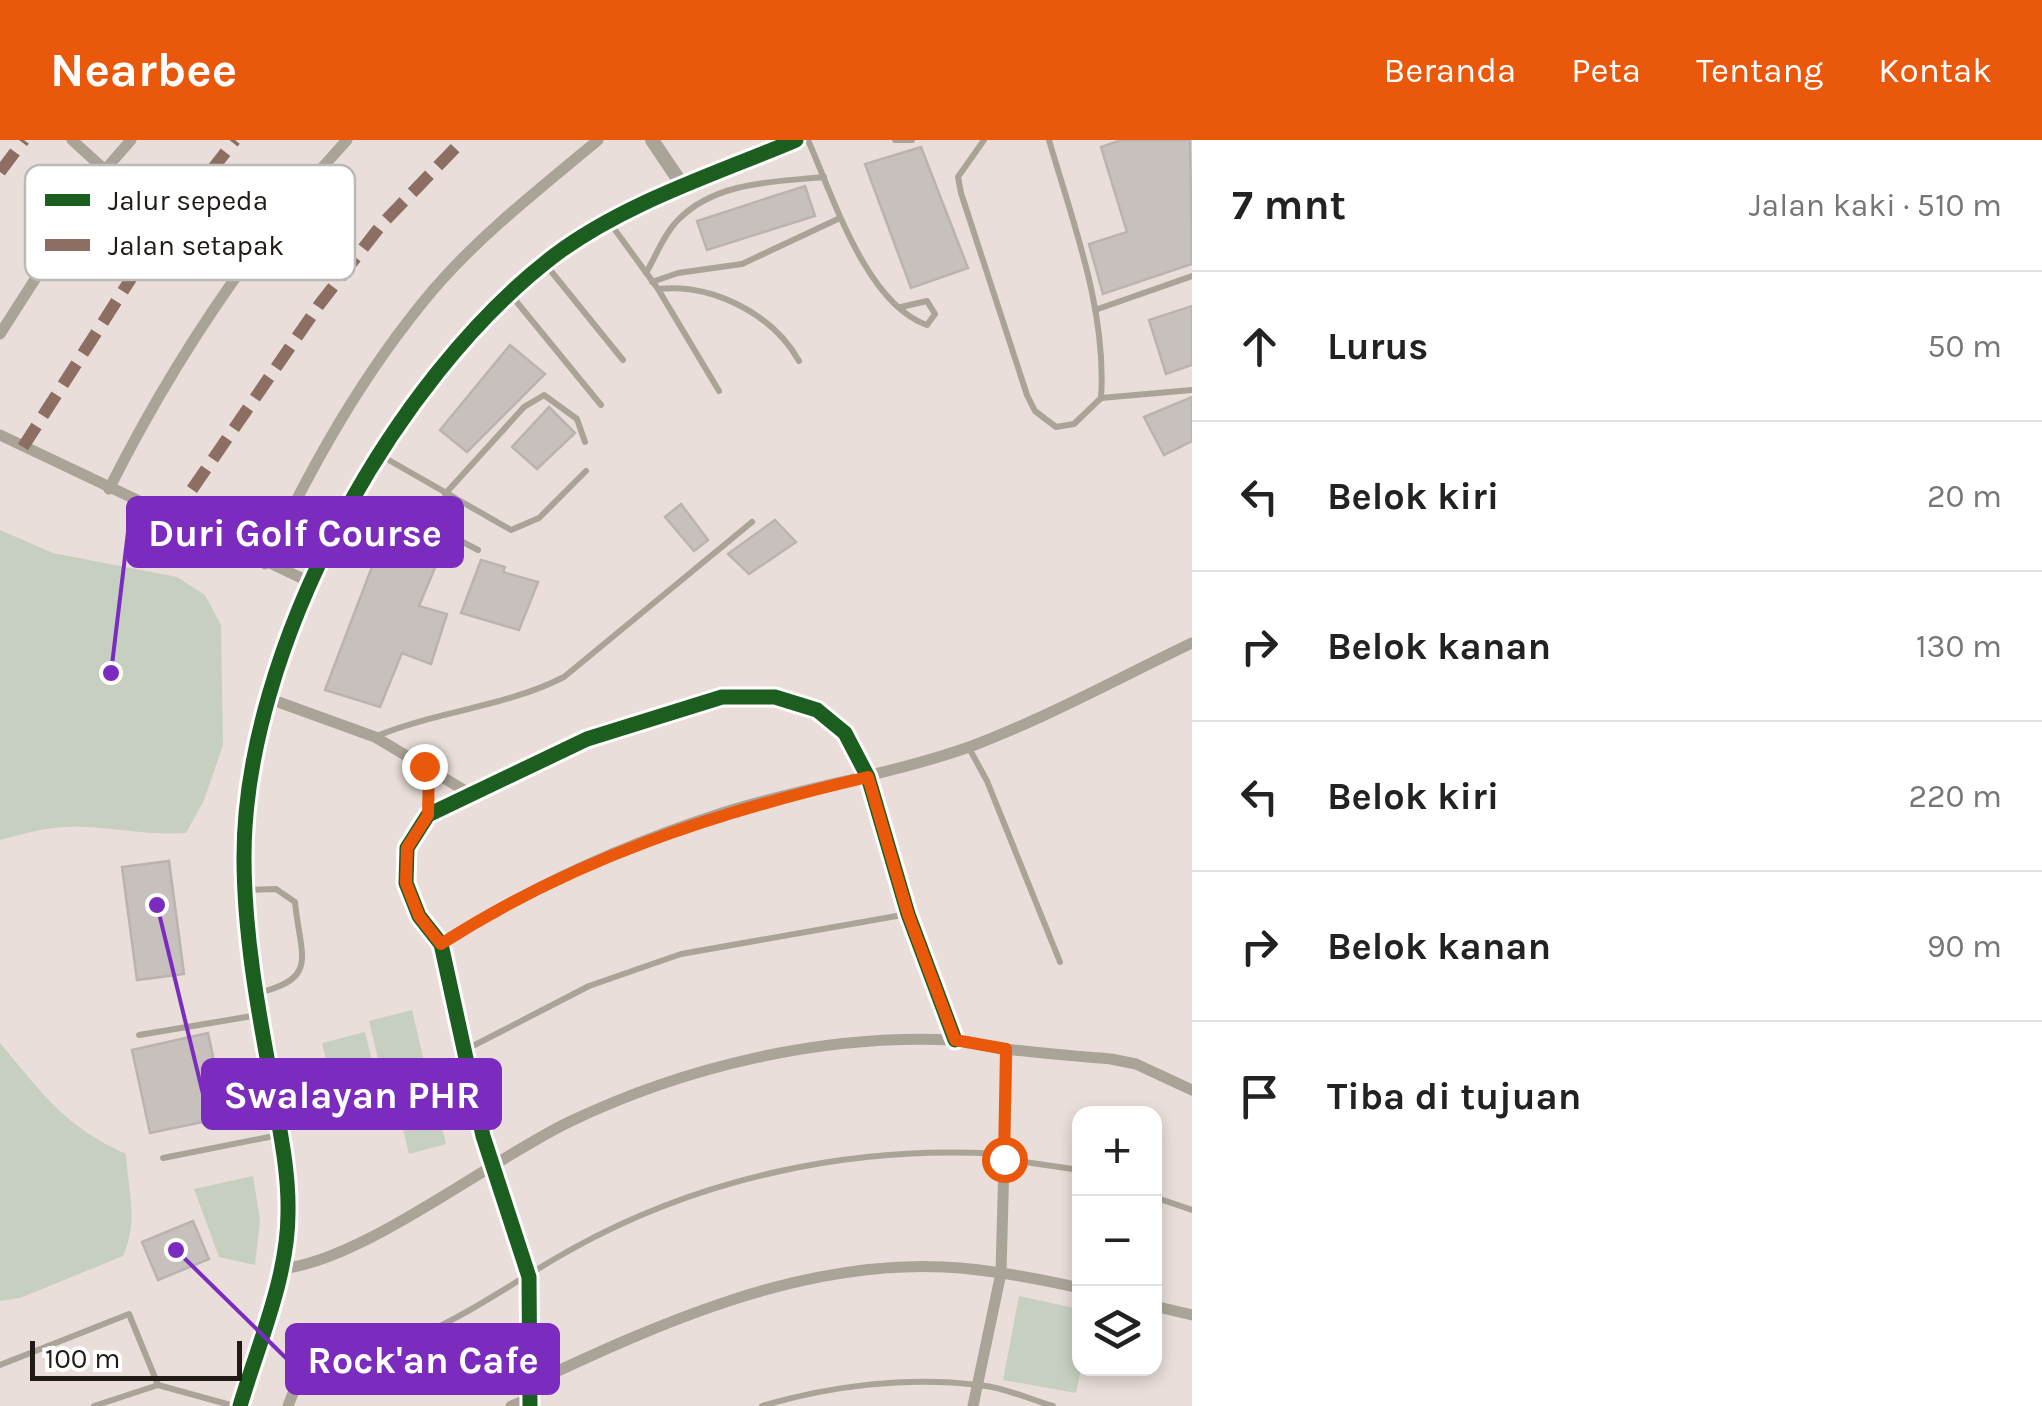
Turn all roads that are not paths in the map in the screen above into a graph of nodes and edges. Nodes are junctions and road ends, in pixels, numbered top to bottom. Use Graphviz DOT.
graph roads {
  1 [pos="72,140"];
  2 [pos="131,140"];
  3 [pos="347,140"];
  4 [pos="598,140"];
  5 [pos="652,140"];
  6 [pos="796,140"];
  7 [pos="808,140"];
  8 [pos="895,140"];
  9 [pos="912,140"];
  10 [pos="984,140"];
  11 [pos="1049,140"];
  12 [pos="778,144"];
  13 [pos="100,165"];
  14 [pos="109,165"];
  15 [pos="325,165"];
  16 [pos="824,177"];
  17 [pos="683,186"];
  18 [pos="840,218"];
  19 [pos="609,222"];
  20 [pos="545,264"];
  21 [pos="646,273"];
  22 [pos="1192,276"];
  23 [pos="35,280"];
  24 [pos="234,280"];
  25 [pos="655,286"];
  26 [pos="511,294"];
  27 [pos="901,307"];
  28 [pos="1095,310"];
  29 [pos="0,334"];
  30 [pos="623,360"];
  31 [pos="799,361"];
  32 [pos="1192,390"];
  33 [pos="719,392"];
  34 [pos="1101,398"];
  35 [pos="602,405"];
  36 [pos="0,435"];
  37 [pos="585,442"];
  38 [pos="379,454"];
  39 [pos="586,471"];
  40 [pos="109,490"];
  41 [pos="445,494"];
  42 [pos="352,502"];
  43 [pos="752,522"];
  44 [pos="478,550"];
  45 [pos="265,564"];
  46 [pos="312,583"];
  47 [pos="1192,643"];
  48 [pos="270,698"];
  49 [pos="375,737"];
  50 [pos="968,747"];
  51 [pos="429,770"];
  52 [pos="868,777"];
  53 [pos="469,793"];
  54 [pos="428,815"];
  55 [pos="246,890"];
  56 [pos="908,914"];
  57 [pos="441,944"];
  58 [pos="1060,962"];
  59 [pos="256,994"];
  60 [pos="259,1015"];
  61 [pos="139,1035"];
  62 [pos="955,1040"];
  63 [pos="1006,1049"];
  64 [pos="464,1050"];
  65 [pos="1192,1090"];
  66 [pos="280,1135"];
  67 [pos="163,1158"];
  68 [pos="1004,1159"];
  69 [pos="492,1163"];
  70 [pos="1072,1169"];
  71 [pos="1162,1200"];
  72 [pos="1192,1210"];
  73 [pos="280,1269"];
  74 [pos="1002,1273"];
  75 [pos="528,1277"];
  76 [pos="1072,1286"];
  77 [pos="1162,1308"];
  78 [pos="1192,1315"];
  79 [pos="314,1359"];
  80 [pos="0,1365"];
  81 [pos="530,1384"];
  82 [pos="980,1384"];
  83 [pos="158,1385"];
  84 [pos="530,1402"];
  85 [pos="94,1406"];
  86 [pos="237,1406"];
  87 [pos="288,1406"];
  88 [pos="511,1406"];
  89 [pos="762,1406"];
  90 [pos="973,1406"];
  91 [pos="1053,1406"];
  1 -- 13 [label="street"];
  2 -- 14 [label="street"];
  3 -- 15 [label="street"];
  4 -- 45 [label="street"];
  5 -- 17 [label="street"];
  6 -- 12 [label="street"];
  7 -- 16 [label="lane"];
  8 -- 9 [label="lane"];
  10 -- 34 [label="lane"];
  11 -- 28 [label="lane"];
  12 -- 17 [label="street"];
  16 -- 18 [label="lane"];
  16 -- 21 [label="lane"];
  17 -- 19 [label="street"];
  18 -- 25 [label="lane"];
  18 -- 27 [label="lane"];
  19 -- 20 [label="street"];
  19 -- 21 [label="lane"];
  20 -- 26 [label="street"];
  20 -- 30 [label="lane"];
  21 -- 25 [label="lane"];
  22 -- 28 [label="lane"];
  23 -- 29 [label="street"];
  24 -- 40 [label="street"];
  25 -- 31 [label="lane"];
  25 -- 33 [label="lane"];
  26 -- 35 [label="lane"];
  26 -- 38 [label="street"];
  27 -- 27 [label="lane"];
  28 -- 34 [label="lane"];
  32 -- 34 [label="lane"];
  36 -- 40 [label="street"];
  37 -- 41 [label="lane"];
  38 -- 41 [label="lane"];
  38 -- 42 [label="street"];
  39 -- 41 [label="lane"];
  40 -- 45 [label="street"];
  42 -- 44 [label="lane"];
  42 -- 46 [label="street"];
  43 -- 49 [label="lane"];
  45 -- 46 [label="street"];
  46 -- 48 [label="street"];
  47 -- 50 [label="street"];
  48 -- 49 [label="street"];
  48 -- 55 [label="street"];
  49 -- 51 [label="street"];
  50 -- 52 [label="street"];
  50 -- 58 [label="lane"];
  51 -- 53 [label="street"];
  51 -- 54 [label="street"];
  52 -- 53 [label="street"];
  52 -- 56 [label="street"];
  52 -- 57 [label="street"];
  53 -- 54 [label="street"];
  54 -- 57 [label="street"];
  55 -- 59 [label="street"];
  55 -- 59 [label="lane"];
  56 -- 62 [label="street"];
  56 -- 64 [label="lane"];
  57 -- 64 [label="street"];
  59 -- 60 [label="street"];
  60 -- 61 [label="lane"];
  60 -- 66 [label="street"];
  62 -- 63 [label="street"];
  62 -- 69 [label="street"];
  63 -- 65 [label="street"];
  63 -- 68 [label="street"];
  64 -- 69 [label="street"];
  66 -- 67 [label="lane"];
  66 -- 73 [label="street"];
  68 -- 70 [label="lane"];
  68 -- 74 [label="street"];
  68 -- 75 [label="lane"];
  69 -- 73 [label="street"];
  69 -- 75 [label="street"];
  71 -- 72 [label="lane"];
  73 -- 86 [label="street"];
  74 -- 76 [label="street"];
  74 -- 81 [label="street"];
  74 -- 82 [label="street"];
  75 -- 79 [label="lane"];
  75 -- 81 [label="street"];
  77 -- 78 [label="street"];
  79 -- 87 [label="street"];
  80 -- 83 [label="lane"];
  81 -- 84 [label="street"];
  82 -- 89 [label="lane"];
  82 -- 90 [label="street"];
  82 -- 91 [label="lane"];
  83 -- 85 [label="lane"];
  83 -- 86 [label="lane"];
  84 -- 88 [label="street"];
}
